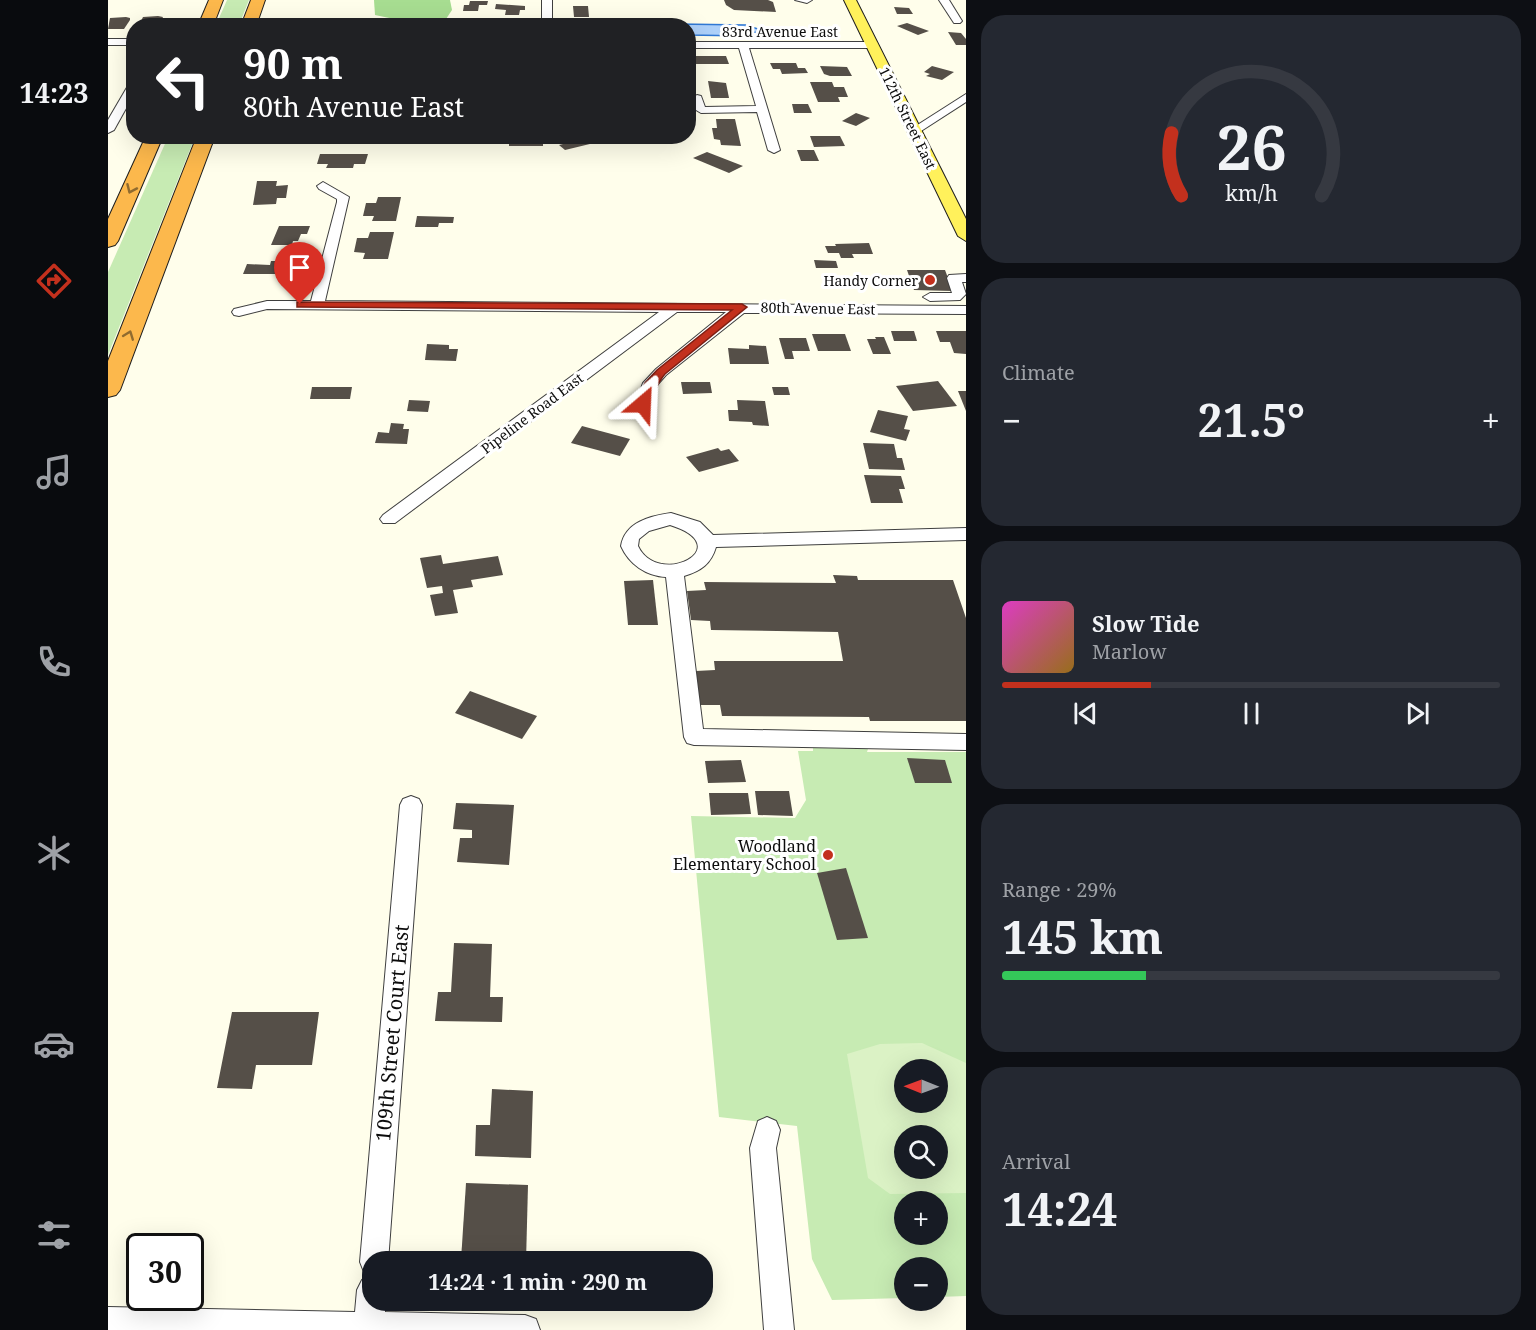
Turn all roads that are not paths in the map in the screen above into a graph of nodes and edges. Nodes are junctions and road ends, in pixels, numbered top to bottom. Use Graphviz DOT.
graph roads {
  1 [pos="216,0"];
  2 [pos="258,0"];
  3 [pos="547,0"];
  4 [pos="800,0"];
  5 [pos="807,0"];
  6 [pos="849,0"];
  7 [pos="944,0"];
  8 [pos="208,18"];
  9 [pos="251,18"];
  10 [pos="547,18"];
  11 [pos="957,21"];
  12 [pos="108,42"];
  13 [pos="126,42"];
  14 [pos="696,45"];
  15 [pos="743,45"];
  16 [pos="872,45"];
  17 [pos="964,97"];
  18 [pos="126,98"];
  19 [pos="697,98"];
  20 [pos="108,107"];
  21 [pos="121,107"];
  22 [pos="762,109"];
  23 [pos="701,110"];
  24 [pos="701,126"];
  25 [pos="108,130"];
  26 [pos="914,132"];
  27 [pos="151,144"];
  28 [pos="203,144"];
  29 [pos="774,150"];
  30 [pos="323,186"];
  31 [pos="961,214"];
  32 [pos="966,236"];
  33 [pos="108,241"];
  34 [pos="966,278"];
  35 [pos="317,304"];
  36 [pos="675,307"];
  37 [pos="742,307"];
  38 [pos="928,310"];
  39 [pos="966,310"];
  40 [pos="239,312"];
  41 [pos="108,390"];
  42 [pos="643,404"];
  43 [pos="389,519"];
  44 [pos="966,534"];
  45 [pos="708,541"];
  46 [pos="674,572"];
  47 [pos="966,742"];
  48 [pos="411,806"];
  49 [pos="767,1130"];
  50 [pos="375,1251"];
  51 [pos="370,1311"];
  52 [pos="108,1322"];
  53 [pos="161,1327"];
  54 [pos="369,1327"];
  55 [pos="525,1330"];
  56 [pos="779,1330"];
  1 -- 8 [label="highway"];
  2 -- 9 [label="highway"];
  3 -- 10 [label="street"];
  4 -- 5 [label="street"];
  6 -- 16 [label="main road, 112th Street East"];
  7 -- 11 [label="street"];
  12 -- 13 [label="street"];
  14 -- 15 [label="street, 83rd Avenue East"];
  15 -- 16 [label="street, 83rd Avenue East"];
  15 -- 22 [label="street"];
  16 -- 26 [label="main road, 112th Street East"];
  17 -- 26 [label="street"];
  18 -- 21 [label="street"];
  19 -- 23 [label="street"];
  20 -- 21 [label="street"];
  21 -- 25 [label="street"];
  22 -- 23 [label="street"];
  22 -- 29 [label="street"];
  23 -- 24 [label="street"];
  26 -- 31 [label="main road, 112th Street East"];
  27 -- 33 [label="highway, one-way"];
  41 -- 28 [label="highway, one-way"];
  30 -- 35 [label="street"];
  31 -- 32 [label="main road, 112th Street East"];
  34 -- 38 [label="street"];
  35 -- 36 [label="street, 80th Avenue East"];
  35 -- 40 [label="street, 80th Avenue East"];
  36 -- 37 [label="street, 80th Avenue East"];
  36 -- 43 [label="street, Pipeline Road East"];
  37 -- 38 [label="street, 80th Avenue East"];
  37 -- 42 [label="street"];
  38 -- 39 [label="street, 80th Avenue East"];
  44 -- 45 [label="street"];
  45 -- 46 [label="street"];
  45 -- 46 [label="street"];
  46 -- 47 [label="street"];
  48 -- 50 [label="street, 109th Street Court East"];
  49 -- 56 [label="street"];
  51 -- 54 [label="street"];
  52 -- 53 [label="street"];
  53 -- 54 [label="street"];
  54 -- 55 [label="street"];
}
